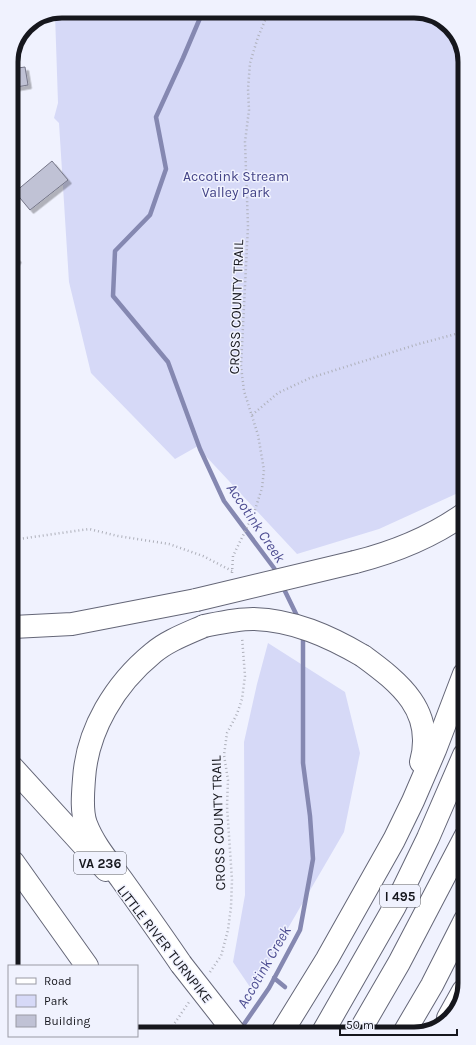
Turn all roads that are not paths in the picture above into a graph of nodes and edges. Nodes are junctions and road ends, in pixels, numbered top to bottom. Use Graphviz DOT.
graph roads {
  1 [pos="458,518"];
  2 [pos="18,627"];
  3 [pos="458,690"];
  4 [pos="458,769"];
  5 [pos="18,773"];
  6 [pos="394,840"];
  7 [pos="458,850"];
  8 [pos="18,869"];
  9 [pos="458,934"];
  10 [pos="181,964"];
  11 [pos="86,965"];
  12 [pos="230,1027"];
  13 [pos="285,1027"];
  14 [pos="326,1027"];
  15 [pos="362,1027"];
  16 [pos="407,1027"];
  1 -- 2 [label="main road, bridge"];
  3 -- 6 [label="main road"];
  4 -- 14 [label="main road, I 495"];
  5 -- 10 [label="main road, LITTLE RIVER TURNPIKE / VA 236"];
  6 -- 10 [label="main road, bridge"];
  6 -- 13 [label="main road"];
  7 -- 15 [label="main road, I 495"];
  8 -- 11 [label="main road"];
  9 -- 16 [label="main road"];
  10 -- 12 [label="main road, LITTLE RIVER TURNPIKE / VA 236, bridge"];
}
